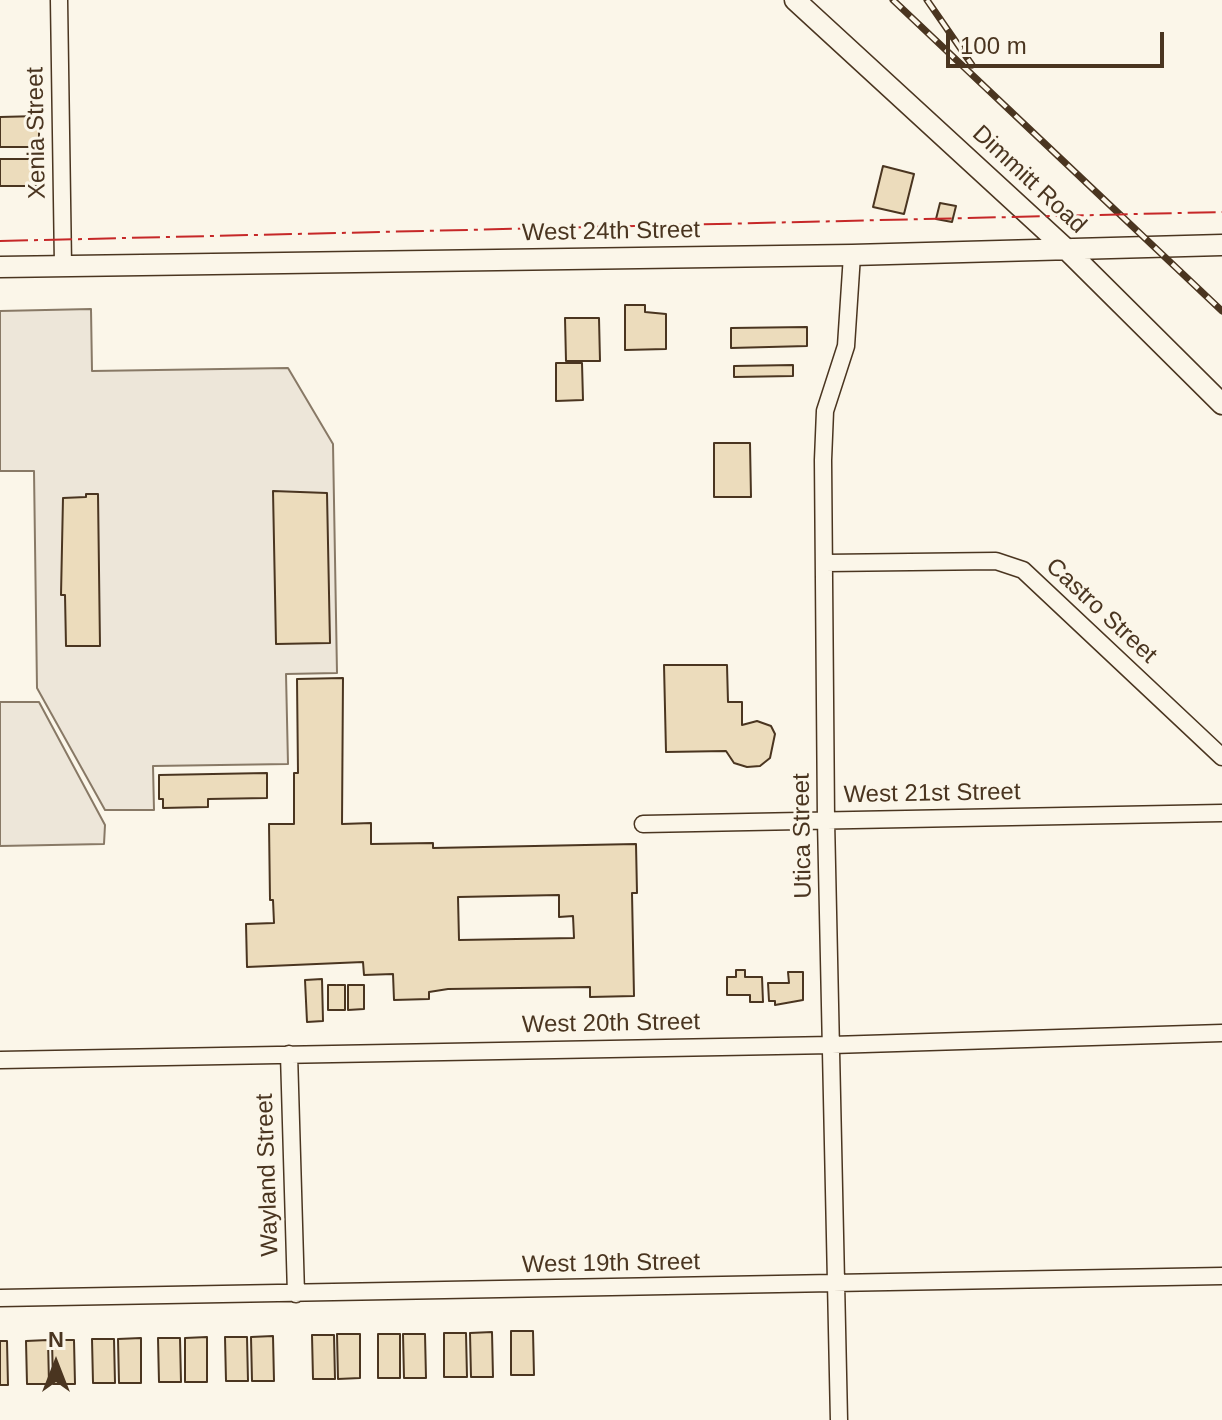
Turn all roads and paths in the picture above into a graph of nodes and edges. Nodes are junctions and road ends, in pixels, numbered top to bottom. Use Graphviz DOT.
graph roads {
  1 [pos="59,0"];
  2 [pos="795,0"];
  3 [pos="1222,245"];
  4 [pos="1065,248"];
  5 [pos="852,255"];
  6 [pos="63,265"];
  7 [pos="0,267"];
  8 [pos="1222,404"];
  9 [pos="825,563"];
  10 [pos="1222,757"];
  11 [pos="1222,813"];
  12 [pos="826,820"];
  13 [pos="643,824"];
  14 [pos="1222,1033"];
  15 [pos="832,1045"];
  16 [pos="289,1054"];
  17 [pos="0,1060"];
  18 [pos="1222,1276"];
  19 [pos="837,1284"];
  20 [pos="296,1294"];
  21 [pos="0,1298"];
  22 [pos="839,1420"];
  1 -- 6 [label="street, Xenia Street"];
  2 -- 4 [label="main road, Dimmitt Road"];
  3 -- 4 [label="main road, West 24th Street"];
  4 -- 5 [label="main road, West 24th Street"];
  4 -- 8 [label="main road, Dimmitt Road"];
  5 -- 6 [label="main road, West 24th Street"];
  5 -- 9 [label="street, Utica Street"];
  6 -- 7 [label="main road, West 24th Street"];
  9 -- 10 [label="street, Castro Street"];
  9 -- 12 [label="street, Utica Street"];
  11 -- 12 [label="street, West 21st Street"];
  12 -- 13 [label="street, West 21st Street"];
  12 -- 15 [label="street, Utica Street"];
  14 -- 15 [label="street, West 20th Street"];
  15 -- 16 [label="street, West 20th Street"];
  15 -- 19 [label="street, Utica Street"];
  16 -- 17 [label="street, West 20th Street"];
  16 -- 20 [label="street, Wayland Street"];
  18 -- 19 [label="street, West 19th Street"];
  19 -- 20 [label="street, West 19th Street"];
  19 -- 22 [label="street, Utica Street"];
  20 -- 21 [label="street, West 19th Street"];
}
